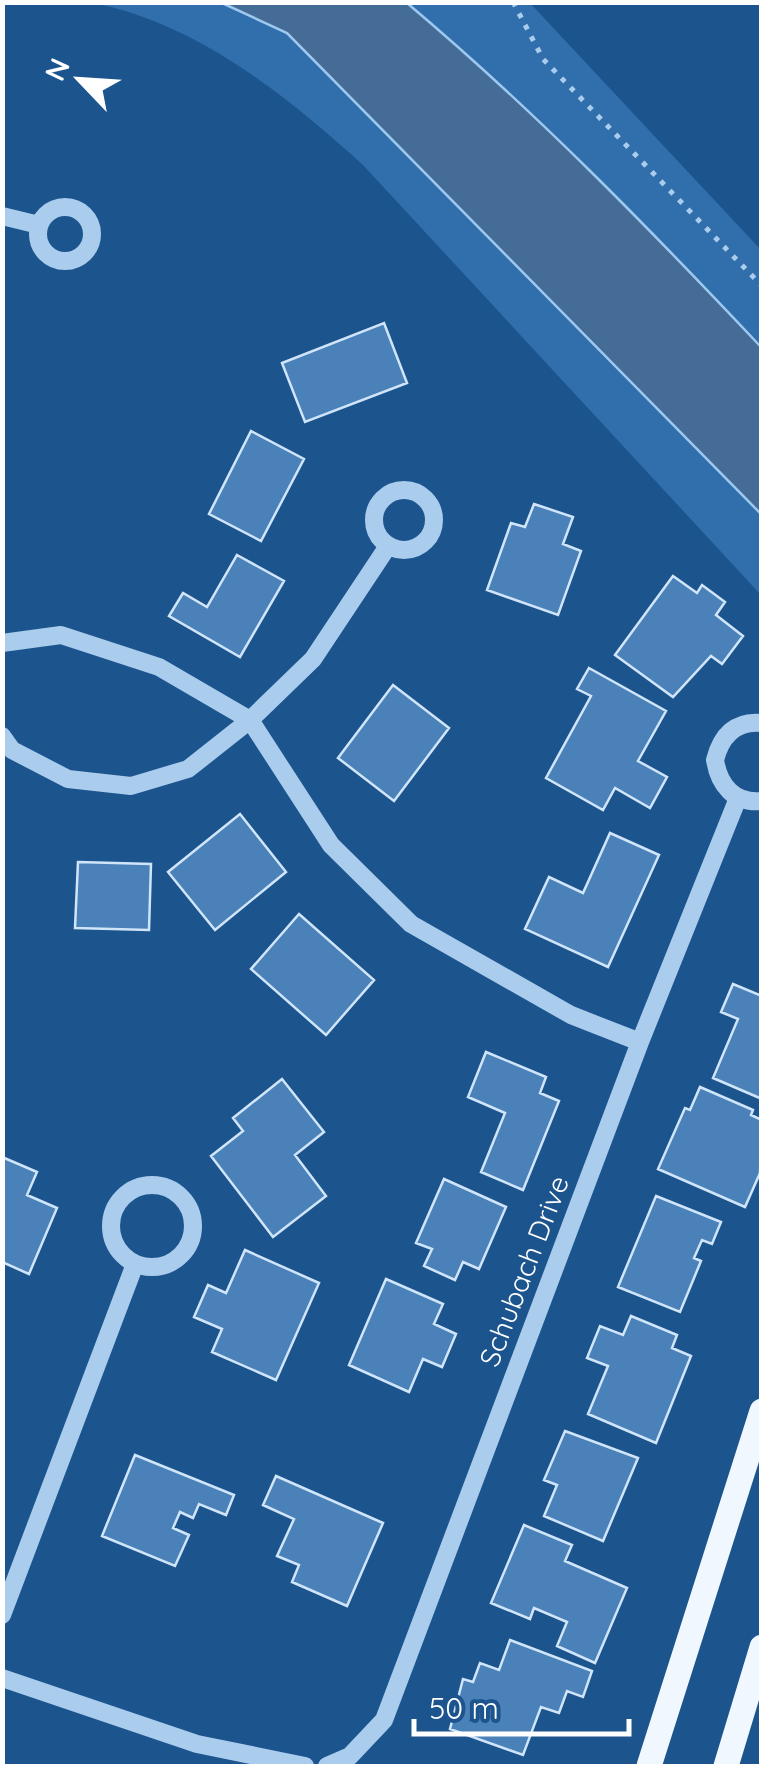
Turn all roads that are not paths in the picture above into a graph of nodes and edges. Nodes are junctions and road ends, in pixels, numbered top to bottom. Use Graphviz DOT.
graph roads {
  1 [pos="2,216"];
  2 [pos="40,225"];
  3 [pos="388,546"];
  4 [pos="2,643"];
  5 [pos="250,720"];
  6 [pos="762,722"];
  7 [pos="2,736"];
  8 [pos="738,798"];
  9 [pos="762,801"];
  10 [pos="640,1042"];
  11 [pos="135,1264"];
  12 [pos="762,1411"];
  13 [pos="2,1615"];
  14 [pos="762,1647"];
  15 [pos="2,1678"];
  16 [pos="305,1766"];
  17 [pos="326,1766"];
  18 [pos="650,1766"];
  19 [pos="726,1766"];
  1 -- 2 [label="street"];
  3 -- 5 [label="street"];
  4 -- 5 [label="street"];
  5 -- 7 [label="street"];
  5 -- 10 [label="street"];
  6 -- 8 [label="street"];
  8 -- 9 [label="street"];
  8 -- 10 [label="street, Schubach Drive"];
  10 -- 17 [label="street, Schubach Drive"];
  11 -- 11 [label="street"];
  11 -- 13 [label="street"];
  12 -- 18 [label="main road"];
  14 -- 19 [label="main road"];
  15 -- 16 [label="street"];
}
